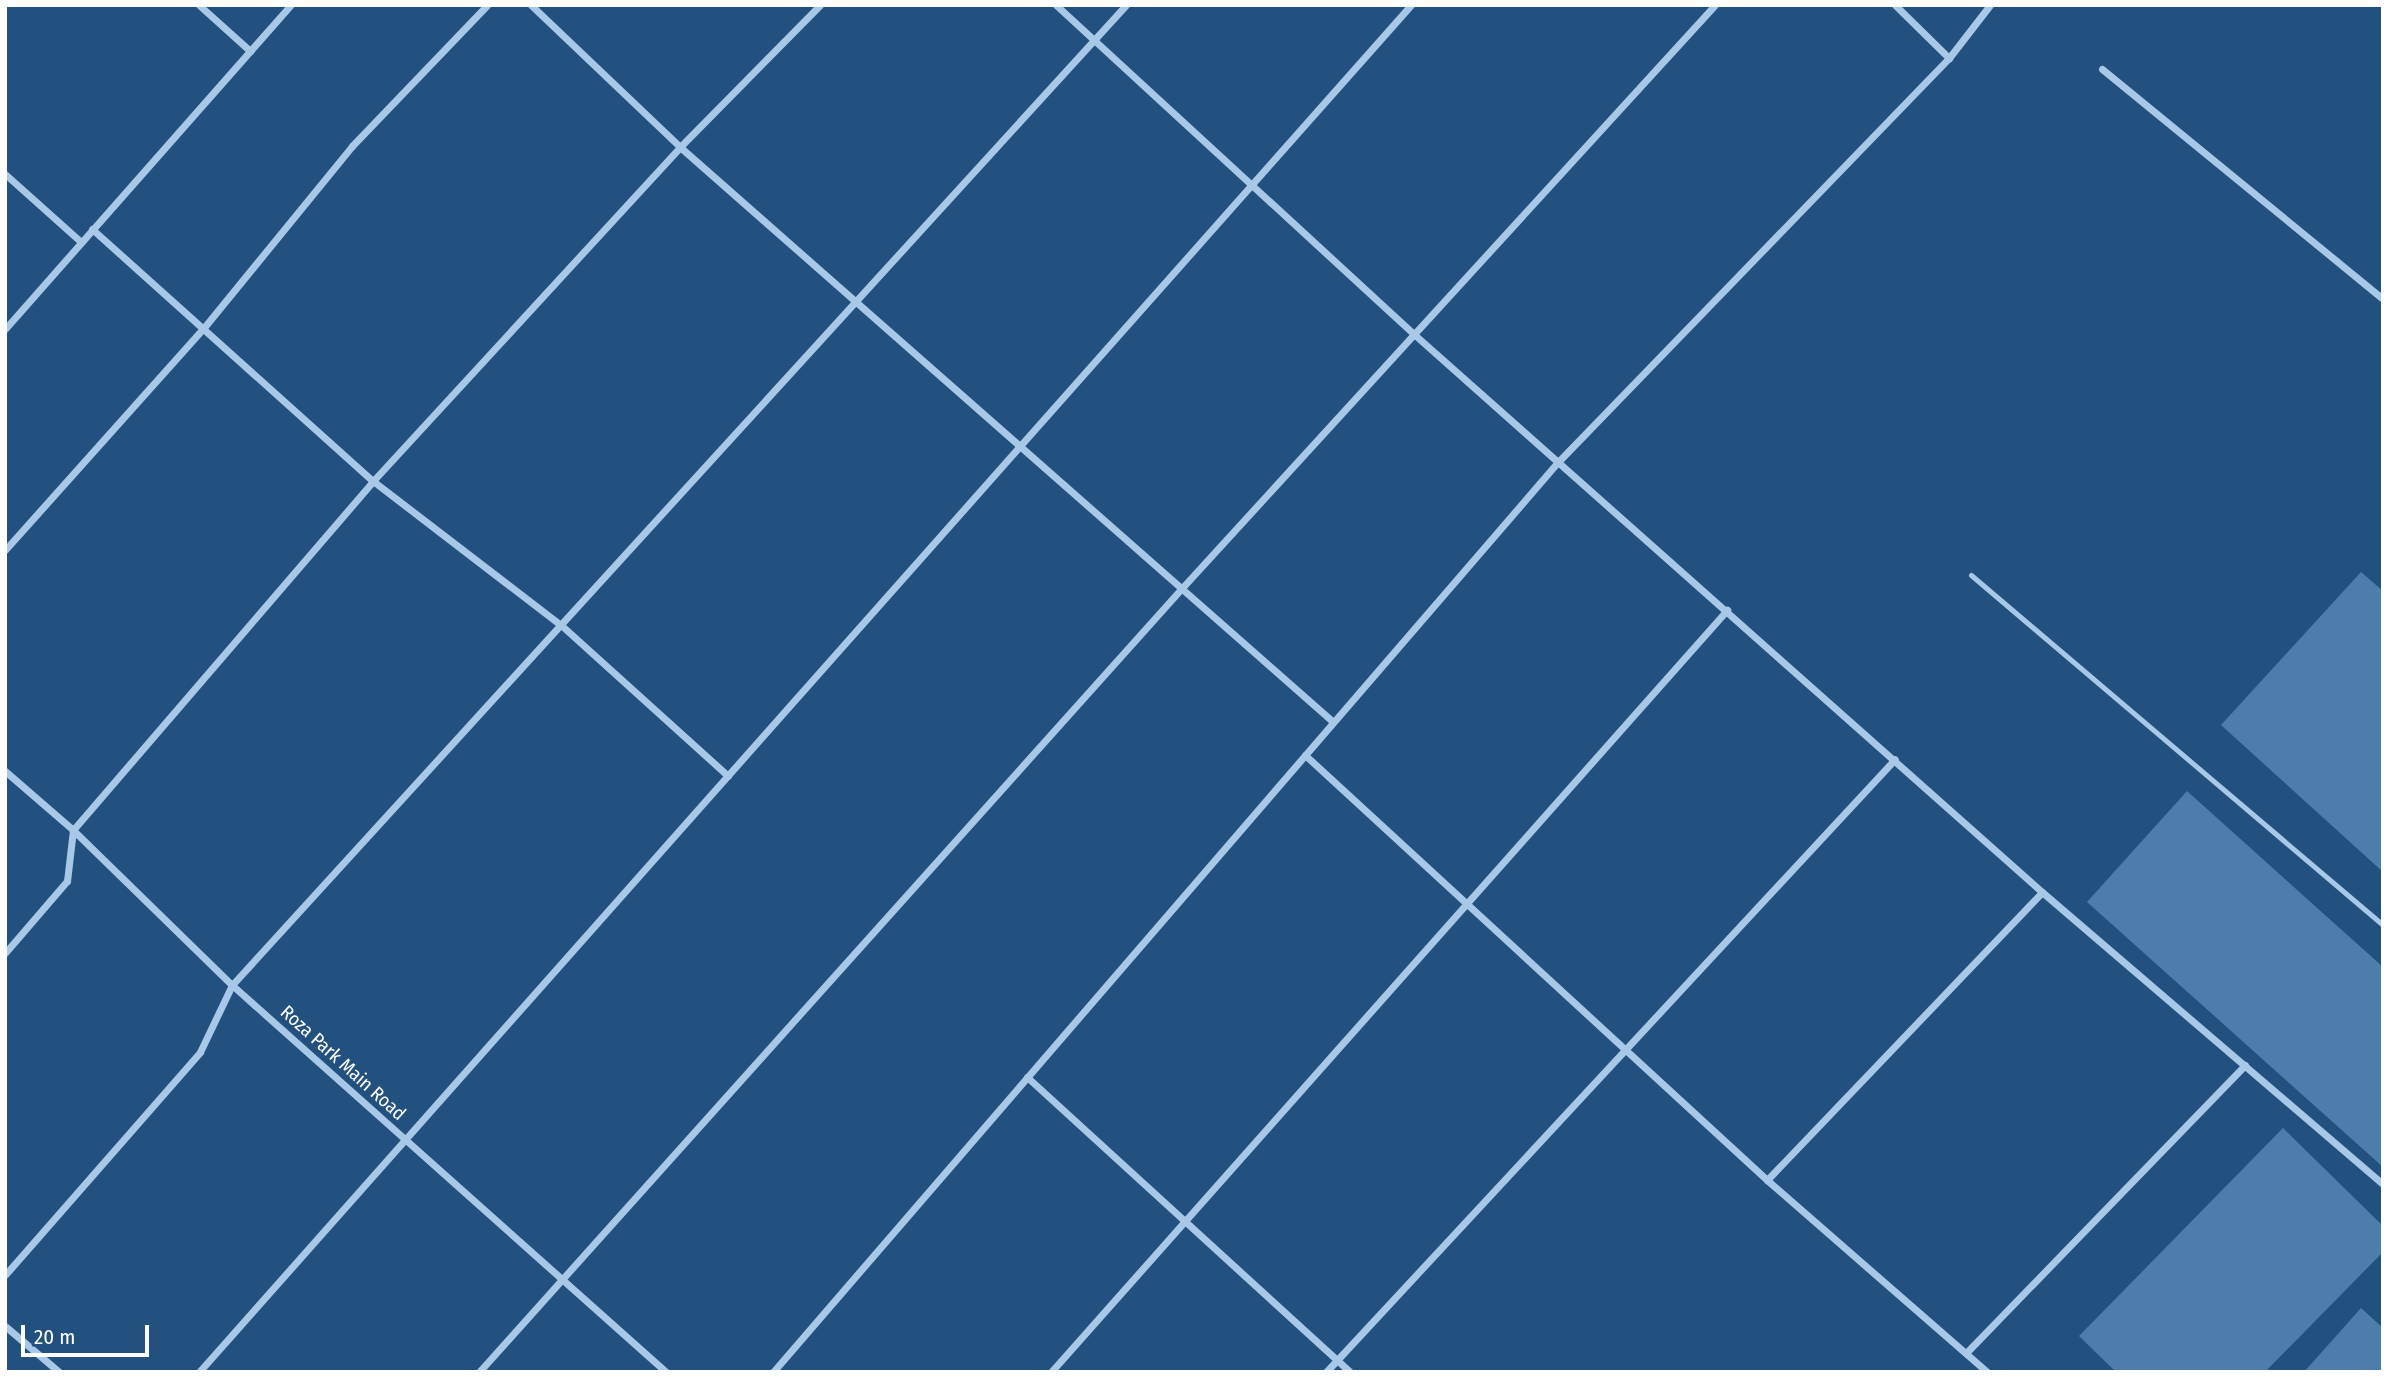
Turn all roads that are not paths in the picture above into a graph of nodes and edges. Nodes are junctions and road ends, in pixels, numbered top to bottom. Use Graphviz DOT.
graph roads {
  1 [pos="199,5"];
  2 [pos="291,5"];
  3 [pos="487,5"];
  4 [pos="531,5"];
  5 [pos="820,5"];
  6 [pos="1056,5"];
  7 [pos="1126,5"];
  8 [pos="1411,5"];
  9 [pos="1715,5"];
  10 [pos="1895,5"];
  11 [pos="1990,5"];
  12 [pos="1093,41"];
  13 [pos="250,51"];
  14 [pos="1949,58"];
  15 [pos="2102,69"];
  16 [pos="680,147"];
  17 [pos="5,174"];
  18 [pos="1251,186"];
  19 [pos="92,229"];
  20 [pos="81,242"];
  21 [pos="854,299"];
  22 [pos="2383,299"];
  23 [pos="5,329"];
  24 [pos="202,330"];
  25 [pos="1416,335"];
  26 [pos="1018,444"];
  27 [pos="1559,462"];
  28 [pos="373,481"];
  29 [pos="5,550"];
  30 [pos="1971,575"];
  31 [pos="1182,588"];
  32 [pos="1727,610"];
  33 [pos="561,625"];
  34 [pos="1332,720"];
  35 [pos="1305,755"];
  36 [pos="1895,759"];
  37 [pos="5,771"];
  38 [pos="728,776"];
  39 [pos="73,830"];
  40 [pos="2042,892"];
  41 [pos="1467,902"];
  42 [pos="2383,925"];
  43 [pos="5,953"];
  44 [pos="232,985"];
  45 [pos="1628,1048"];
  46 [pos="2245,1065"];
  47 [pos="1027,1077"];
  48 [pos="405,1140"];
  49 [pos="1767,1180"];
  50 [pos="2383,1184"];
  51 [pos="1185,1221"];
  52 [pos="5,1275"];
  53 [pos="562,1280"];
  54 [pos="5,1326"];
  55 [pos="1966,1353"];
  56 [pos="1338,1360"];
  57 [pos="59,1372"];
  58 [pos="199,1372"];
  59 [pos="479,1372"];
  60 [pos="666,1372"];
  61 [pos="773,1372"];
  62 [pos="1051,1372"];
  63 [pos="1326,1372"];
  64 [pos="1350,1372"];
  65 [pos="1987,1372"];
  1 -- 13 [label="street"];
  2 -- 13 [label="street"];
  3 -- 24 [label="street"];
  4 -- 16 [label="street"];
  5 -- 16 [label="street"];
  6 -- 12 [label="street"];
  7 -- 12 [label="street"];
  8 -- 18 [label="street"];
  9 -- 25 [label="street"];
  10 -- 14 [label="street"];
  11 -- 14 [label="street"];
  12 -- 18 [label="street"];
  12 -- 21 [label="street"];
  13 -- 19 [label="street"];
  14 -- 27 [label="street"];
  15 -- 22 [label="street"];
  16 -- 21 [label="street"];
  16 -- 28 [label="street"];
  17 -- 20 [label="street"];
  18 -- 25 [label="street"];
  18 -- 26 [label="street"];
  19 -- 20 [label="street"];
  19 -- 24 [label="street"];
  20 -- 23 [label="street"];
  21 -- 26 [label="street"];
  21 -- 33 [label="street"];
  24 -- 28 [label="street"];
  24 -- 29 [label="street"];
  25 -- 27 [label="street"];
  25 -- 31 [label="street"];
  26 -- 31 [label="street"];
  26 -- 38 [label="street"];
  27 -- 32 [label="street"];
  27 -- 34 [label="street"];
  28 -- 33 [label="street"];
  28 -- 39 [label="street"];
  30 -- 42 [label="lane"];
  31 -- 34 [label="street"];
  31 -- 53 [label="street"];
  32 -- 36 [label="street"];
  32 -- 41 [label="street"];
  33 -- 38 [label="street"];
  33 -- 44 [label="street"];
  34 -- 35 [label="street"];
  35 -- 41 [label="street"];
  35 -- 47 [label="street"];
  36 -- 40 [label="street"];
  36 -- 45 [label="street"];
  37 -- 39 [label="street, Roza Park Main Road"];
  38 -- 48 [label="street"];
  39 -- 43 [label="street"];
  39 -- 44 [label="street, Roza Park Main Road"];
  40 -- 46 [label="street"];
  40 -- 49 [label="street"];
  41 -- 45 [label="street"];
  41 -- 51 [label="street"];
  44 -- 48 [label="street, Roza Park Main Road"];
  44 -- 52 [label="street"];
  45 -- 49 [label="street"];
  45 -- 56 [label="street"];
  46 -- 50 [label="street"];
  46 -- 55 [label="street"];
  47 -- 51 [label="street"];
  47 -- 61 [label="street"];
  48 -- 53 [label="street, Roza Park Main Road"];
  48 -- 58 [label="street"];
  49 -- 55 [label="street"];
  51 -- 56 [label="street"];
  51 -- 62 [label="street"];
  53 -- 59 [label="street"];
  53 -- 60 [label="street, Roza Park Main Road"];
  54 -- 57 [label="street"];
  55 -- 65 [label="street"];
  56 -- 63 [label="street"];
  56 -- 64 [label="street"];
}
